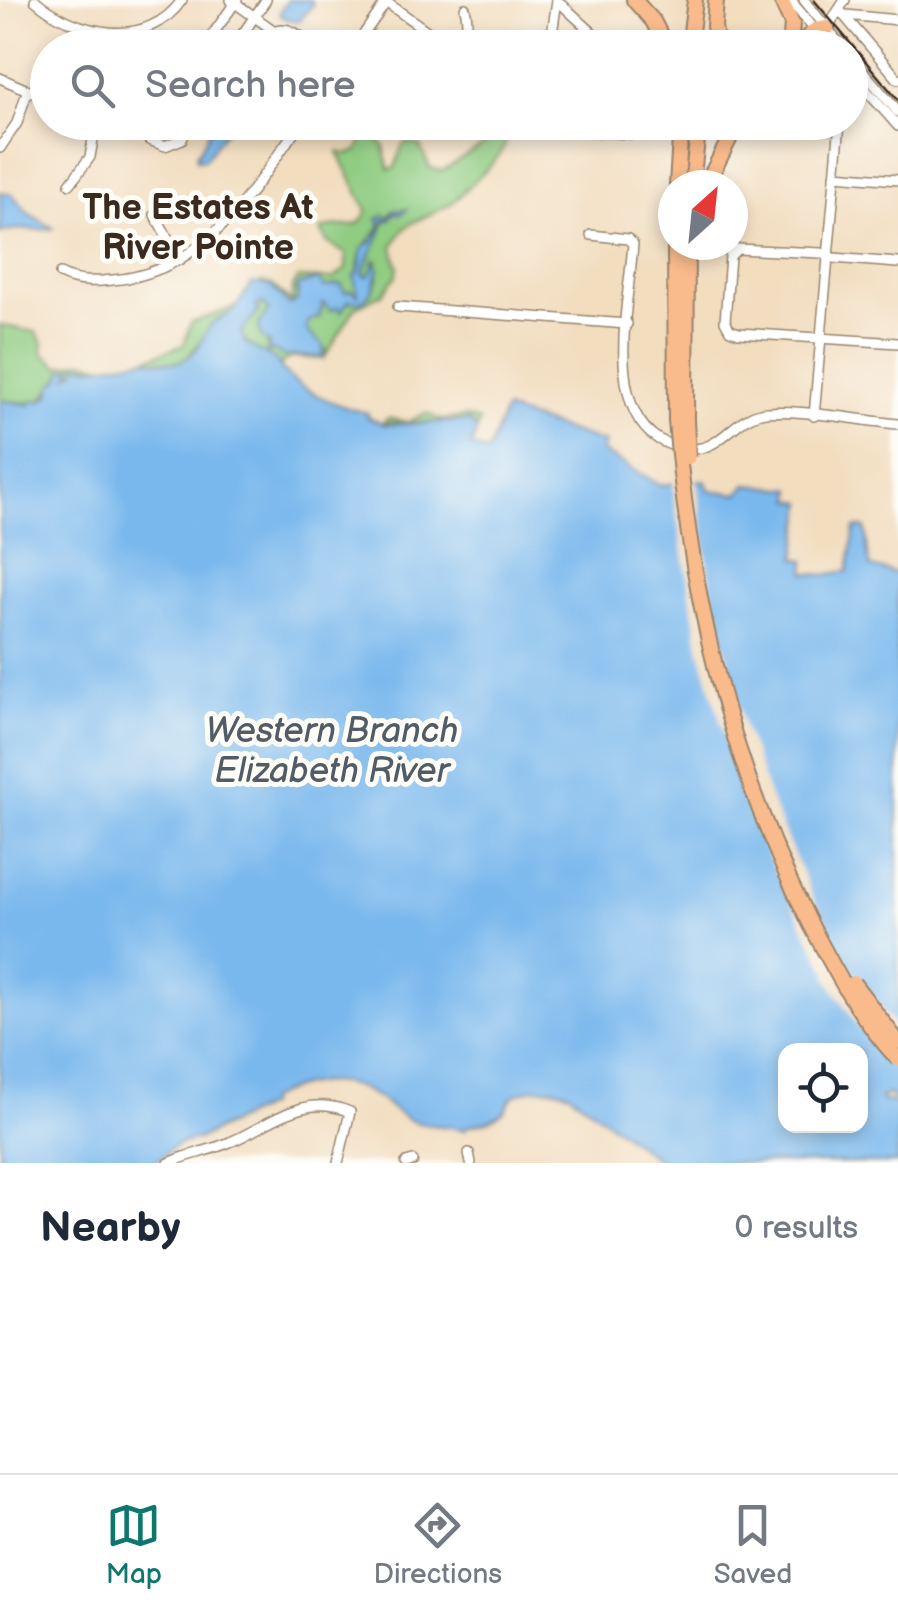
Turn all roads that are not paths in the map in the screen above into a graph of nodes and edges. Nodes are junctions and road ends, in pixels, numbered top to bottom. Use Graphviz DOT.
graph roads {
  1 [pos="35,0"];
  2 [pos="182,0"];
  3 [pos="266,0"];
  4 [pos="557,0"];
  5 [pos="634,0"];
  6 [pos="695,0"];
  7 [pos="714,0"];
  8 [pos="781,0"];
  9 [pos="790,0"];
  10 [pos="804,0"];
  11 [pos="844,0"];
  12 [pos="234,1"];
  13 [pos="386,1"];
  14 [pos="465,8"];
  15 [pos="840,11"];
  16 [pos="254,17"];
  17 [pos="898,20"];
  18 [pos="109,30"];
  19 [pos="137,30"];
  20 [pos="215,30"];
  21 [pos="245,30"];
  22 [pos="276,30"];
  23 [pos="366,30"];
  24 [pos="426,30"];
  25 [pos="466,30"];
  26 [pos="553,30"];
  27 [pos="589,30"];
  28 [pos="658,30"];
  29 [pos="691,30"];
  30 [pos="710,30"];
  31 [pos="715,30"];
  32 [pos="792,30"];
  33 [pos="814,30"];
  34 [pos="817,30"];
  35 [pos="827,30"];
  36 [pos="856,30"];
  37 [pos="868,44"];
  38 [pos="868,77"];
  39 [pos="0,78"];
  40 [pos="898,79"];
  41 [pos="27,92"];
  42 [pos="868,92"];
  43 [pos="30,93"];
  44 [pos="898,112"];
  45 [pos="898,126"];
  46 [pos="93,140"];
  47 [pos="148,140"];
  48 [pos="182,140"];
  49 [pos="287,140"];
  50 [pos="679,140"];
  51 [pos="697,140"];
  52 [pos="729,140"];
  53 [pos="838,140"];
  54 [pos="0,148"];
  55 [pos="678,170"];
  56 [pos="694,170"];
  57 [pos="714,170"];
  58 [pos="835,175"];
  59 [pos="898,180"];
  60 [pos="70,184"];
  61 [pos="155,214"];
  62 [pos="591,235"];
  63 [pos="828,256"];
  64 [pos="180,260"];
  65 [pos="676,260"];
  66 [pos="687,260"];
  67 [pos="898,263"];
  68 [pos="60,274"];
  69 [pos="398,307"];
  70 [pos="627,324"];
  71 [pos="821,339"];
  72 [pos="898,343"];
  73 [pos="814,416"];
  74 [pos="681,421"];
  75 [pos="898,424"];
  76 [pos="898,1042"];
  77 [pos="898,1059"];
  78 [pos="168,1163"];
  79 [pos="338,1163"];
  1 -- 18 [label="street"];
  2 -- 19 [label="street"];
  3 -- 16 [label="street"];
  4 -- 26 [label="street"];
  4 -- 27 [label="street"];
  5 -- 28 [label="highway"];
  6 -- 29 [label="highway"];
  7 -- 30 [label="highway"];
  7 -- 31 [label="highway"];
  8 -- 32 [label="highway"];
  9 -- 33 [label="street"];
  10 -- 34 [label="street"];
  11 -- 15 [label="street"];
  12 -- 16 [label="street"];
  12 -- 20 [label="street"];
  13 -- 23 [label="street"];
  13 -- 24 [label="street"];
  14 -- 25 [label="street"];
  15 -- 17 [label="street"];
  15 -- 35 [label="street"];
  15 -- 36 [label="street"];
  16 -- 21 [label="street"];
  16 -- 22 [label="street"];
  37 -- 40 [label="street"];
  38 -- 44 [label="street"];
  39 -- 41 [label="street"];
  41 -- 43 [label="street"];
  41 -- 54 [label="street"];
  42 -- 45 [label="street"];
  46 -- 60 [label="street"];
  47 -- 48 [label="street"];
  49 -- 64 [label="street"];
  50 -- 55 [label="highway"];
  51 -- 56 [label="highway"];
  52 -- 57 [label="highway"];
  53 -- 58 [label="street"];
  58 -- 59 [label="street"];
  58 -- 63 [label="street"];
  61 -- 64 [label="street"];
  62 -- 70 [label="street"];
  63 -- 67 [label="street"];
  63 -- 71 [label="street"];
  63 -- 71 [label="street"];
  64 -- 68 [label="street"];
  65 -- 74 [label="highway"];
  66 -- 74 [label="highway"];
  69 -- 70 [label="street"];
  70 -- 73 [label="street"];
  71 -- 72 [label="street"];
  71 -- 73 [label="street"];
  73 -- 75 [label="street"];
  74 -- 76 [label="highway, bridge"];
  74 -- 77 [label="highway, bridge"];
  78 -- 79 [label="street"];
}
